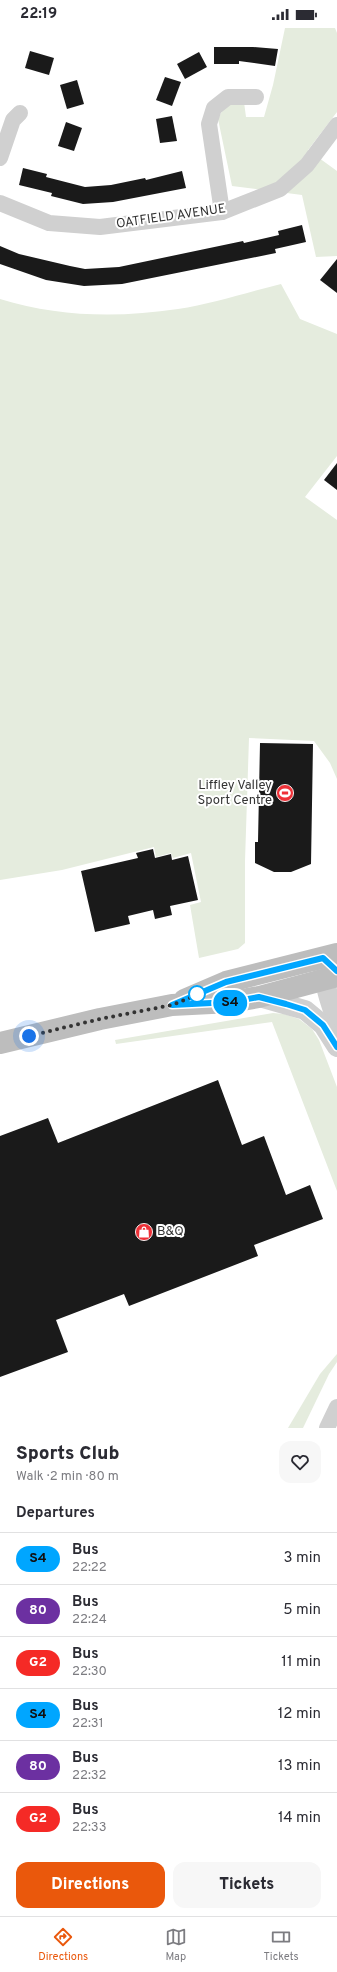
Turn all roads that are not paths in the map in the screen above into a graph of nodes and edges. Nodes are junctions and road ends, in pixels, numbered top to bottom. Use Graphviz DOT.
graph roads {
  1 [pos="256,97"];
  2 [pos="20,113"];
  3 [pos="337,125"];
  4 [pos="0,158"];
  5 [pos="0,203"];
  6 [pos="222,212"];
  7 [pos="332,968"];
  8 [pos="259,997"];
  9 [pos="172,1005"];
  10 [pos="337,1022"];
  11 [pos="0,1043"];
  12 [pos="337,1047"];
  13 [pos="337,1407"];
  14 [pos="327,1428"];
  1 -- 6 [label="street"];
  2 -- 4 [label="street"];
  3 -- 6 [label="street, OATFIELD AVENUE"];
  5 -- 6 [label="street, OATFIELD AVENUE"];
  7 -- 8 [label="main road"];
  7 -- 9 [label="main road"];
  7 -- 10 [label="street"];
  8 -- 9 [label="main road"];
  8 -- 12 [label="street"];
  9 -- 11 [label="main road"];
  13 -- 14 [label="street"];
}
